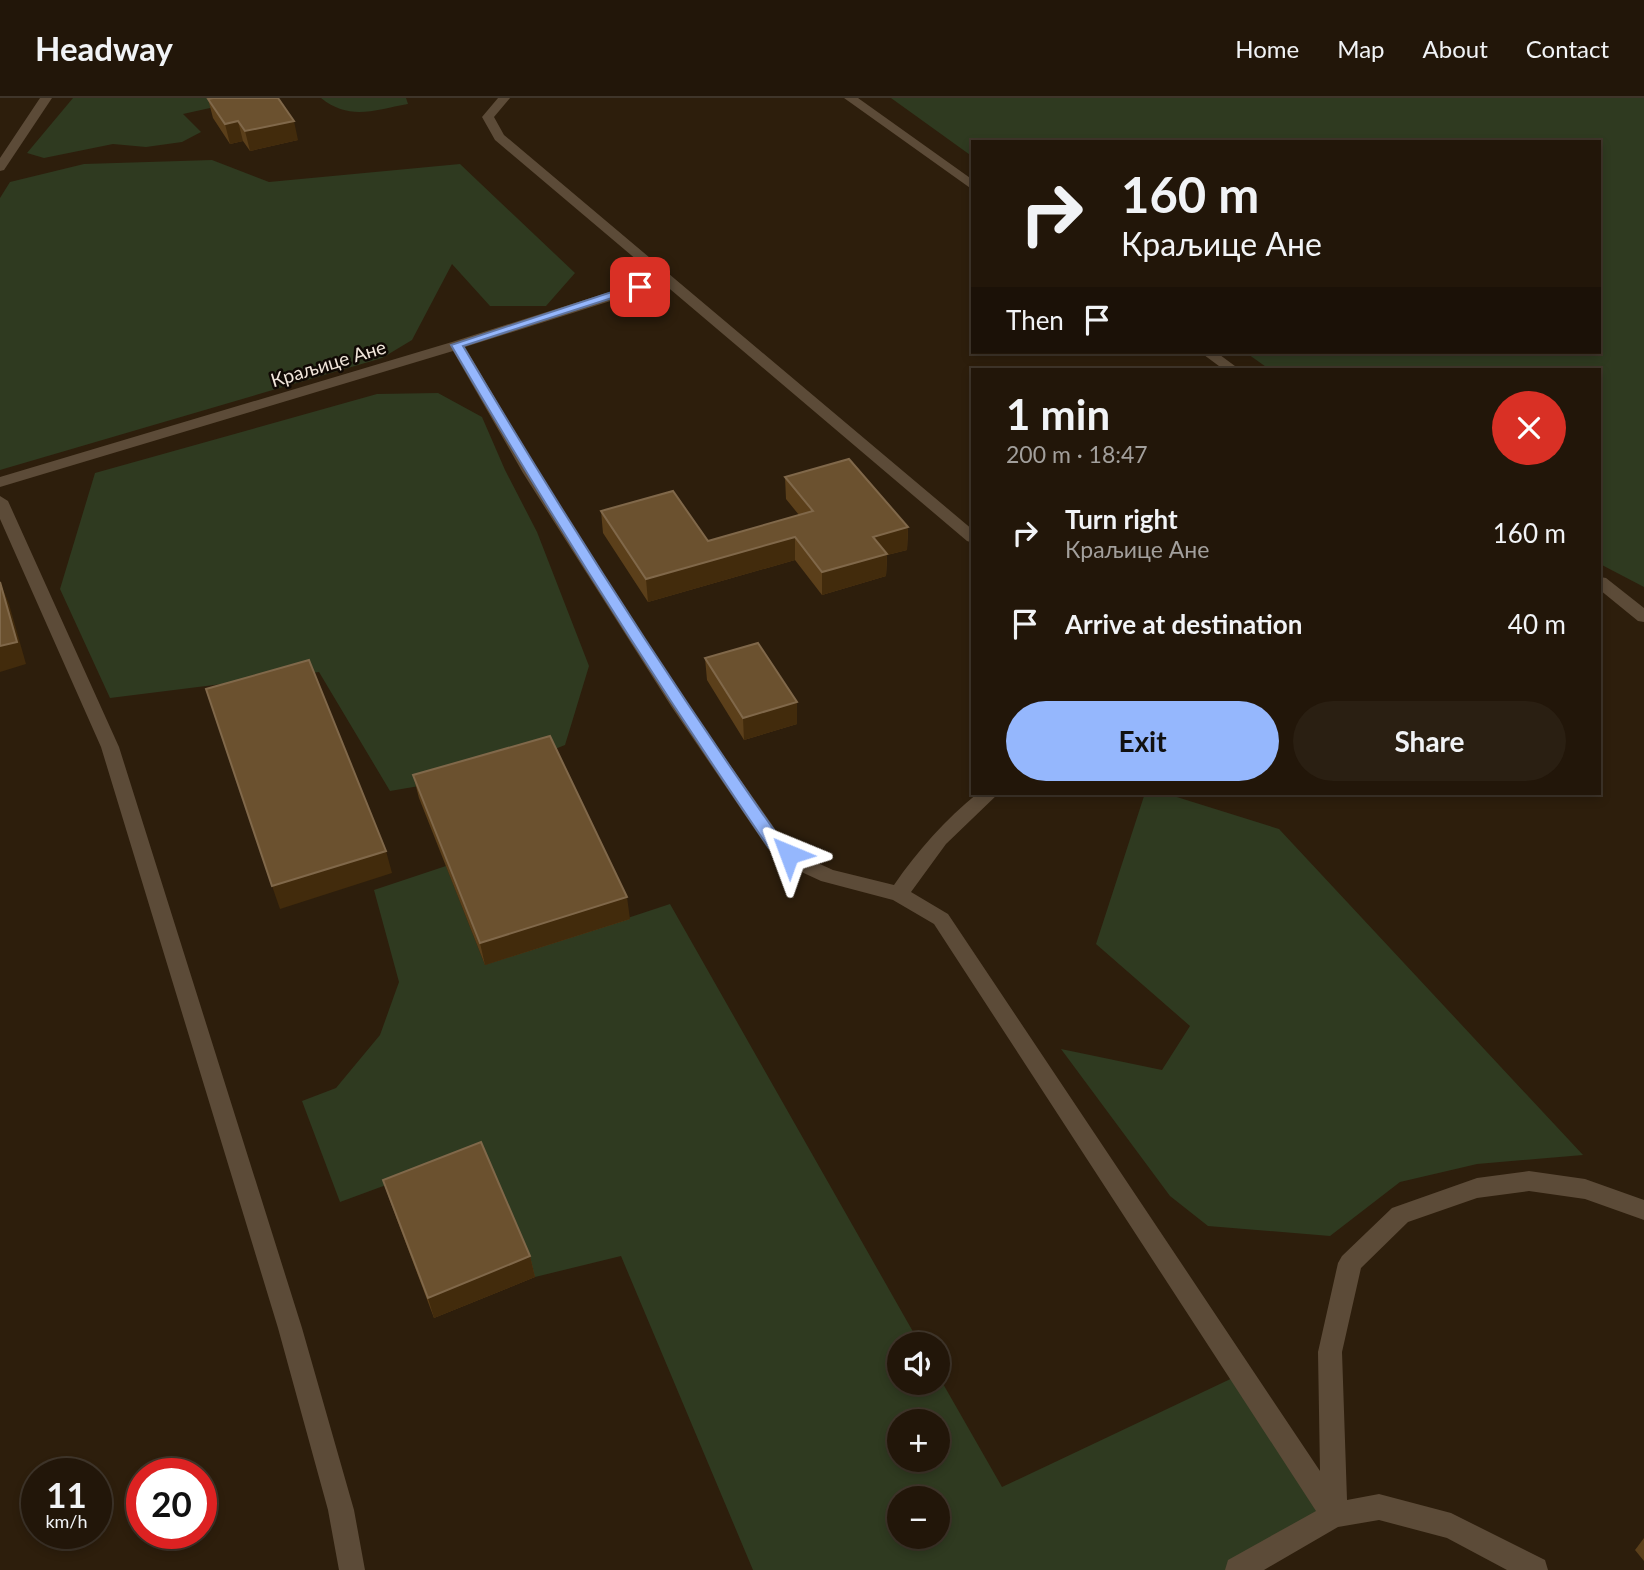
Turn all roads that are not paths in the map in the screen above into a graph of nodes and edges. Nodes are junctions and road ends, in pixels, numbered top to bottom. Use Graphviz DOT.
graph roads {
  1 [pos="46,98"];
  2 [pos="504,98"];
  3 [pos="850,98"];
  4 [pos="0,167"];
  5 [pos="971,185"];
  6 [pos="666,279"];
  7 [pos="457,345"];
  8 [pos="1210,354"];
  9 [pos="1231,368"];
  10 [pos="0,482"];
  11 [pos="0,501"];
  12 [pos="971,536"];
  13 [pos="1601,583"];
  14 [pos="1644,617"];
  15 [pos="988,795"];
  16 [pos="899,894"];
  17 [pos="1644,1210"];
  18 [pos="1334,1515"];
  19 [pos="352,1570"];
  20 [pos="1238,1570"];
  21 [pos="1535,1570"];
  1 -- 4 [label="lane"];
  2 -- 6 [label="lane"];
  3 -- 5 [label="lane"];
  6 -- 7 [label="lane, Краљице Ане"];
  6 -- 12 [label="lane"];
  7 -- 10 [label="lane, Краљице Ане"];
  7 -- 16 [label="lane"];
  8 -- 9 [label="lane"];
  11 -- 19 [label="lane"];
  13 -- 14 [label="lane"];
  15 -- 16 [label="lane"];
  16 -- 18 [label="lane"];
  17 -- 18 [label="lane"];
  18 -- 20 [label="lane"];
  18 -- 21 [label="lane"];
}
